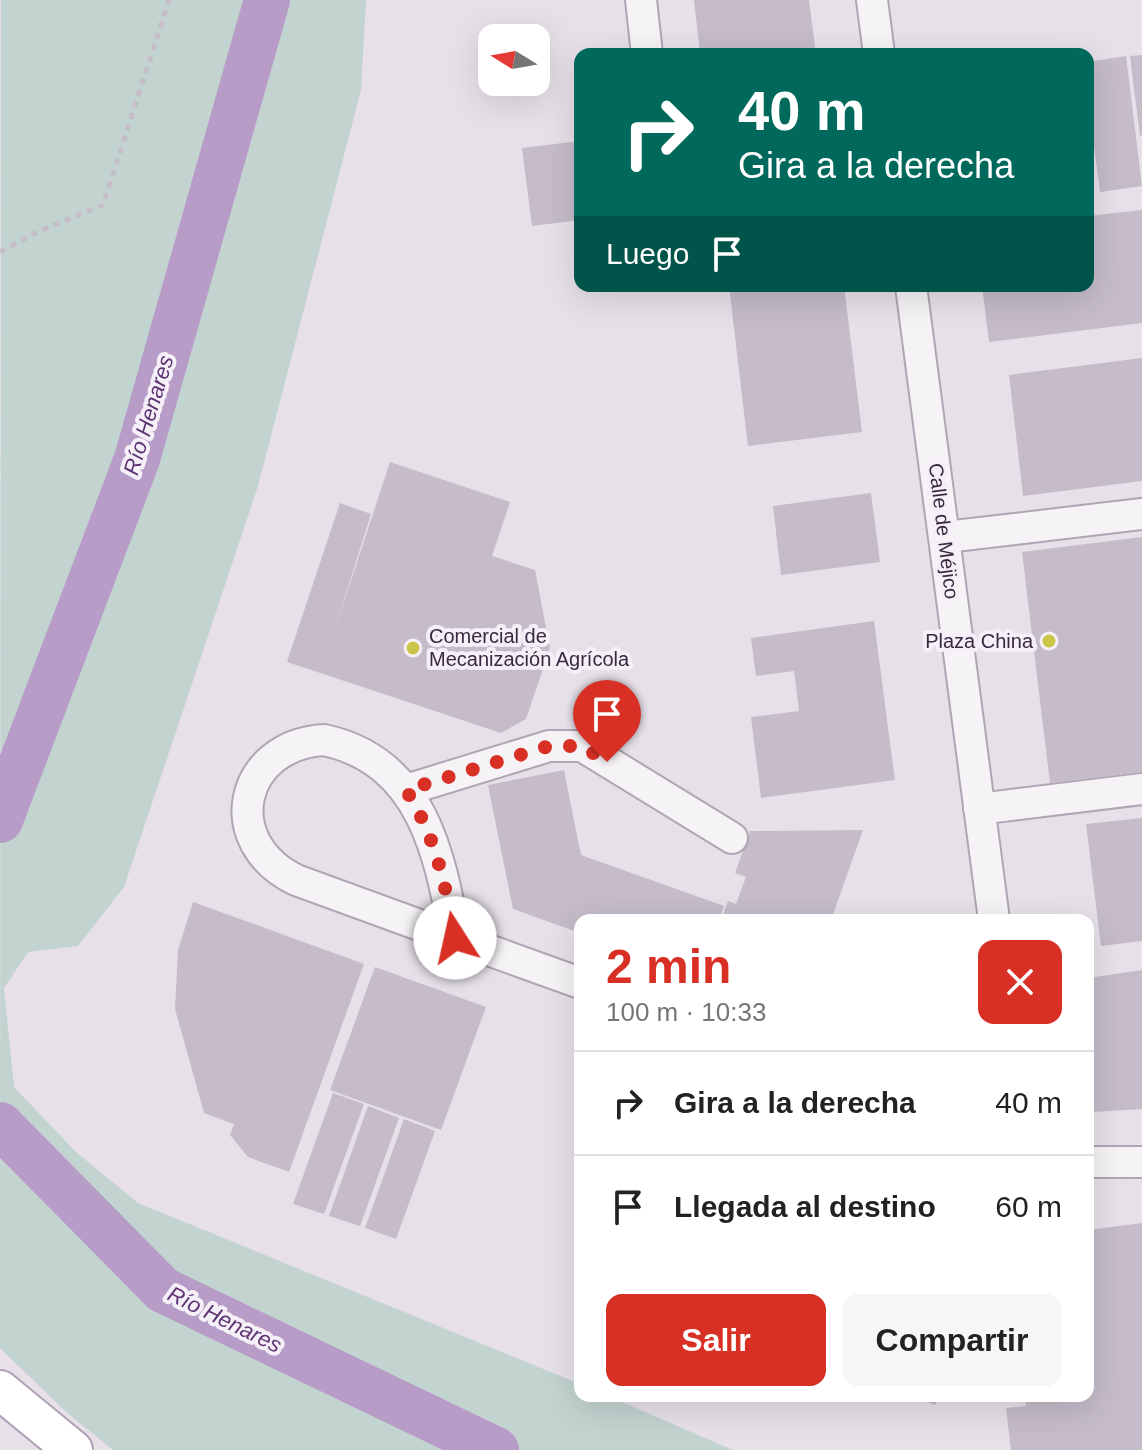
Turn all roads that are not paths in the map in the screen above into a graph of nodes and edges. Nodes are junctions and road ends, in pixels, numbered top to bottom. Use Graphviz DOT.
graph roads {
  1 [pos="641,0"];
  2 [pos="872,0"];
  3 [pos="646,48"];
  4 [pos="878,48"];
  5 [pos="912,292"];
  6 [pos="1142,514"];
  7 [pos="946,537"];
  8 [pos="1142,789"];
  9 [pos="406,790"];
  10 [pos="979,809"];
  11 [pos="732,838"];
  12 [pos="993,914"];
  13 [pos="455,938"];
  14 [pos="574,981"];
  15 [pos="1094,1162"];
  16 [pos="1142,1162"];
  17 [pos="0,1390"];
  18 [pos="73,1450"];
  1 -- 3 [label="street"];
  2 -- 4 [label="street"];
  5 -- 7 [label="street, Calle de Méjico"];
  6 -- 7 [label="street"];
  7 -- 10 [label="street, Calle de Méjico"];
  8 -- 10 [label="street"];
  9 -- 11 [label="street"];
  9 -- 13 [label="street"];
  9 -- 13 [label="street"];
  10 -- 12 [label="street, Calle de Méjico"];
  13 -- 14 [label="street"];
  15 -- 16 [label="street"];
  17 -- 18 [label="main road"];
}
